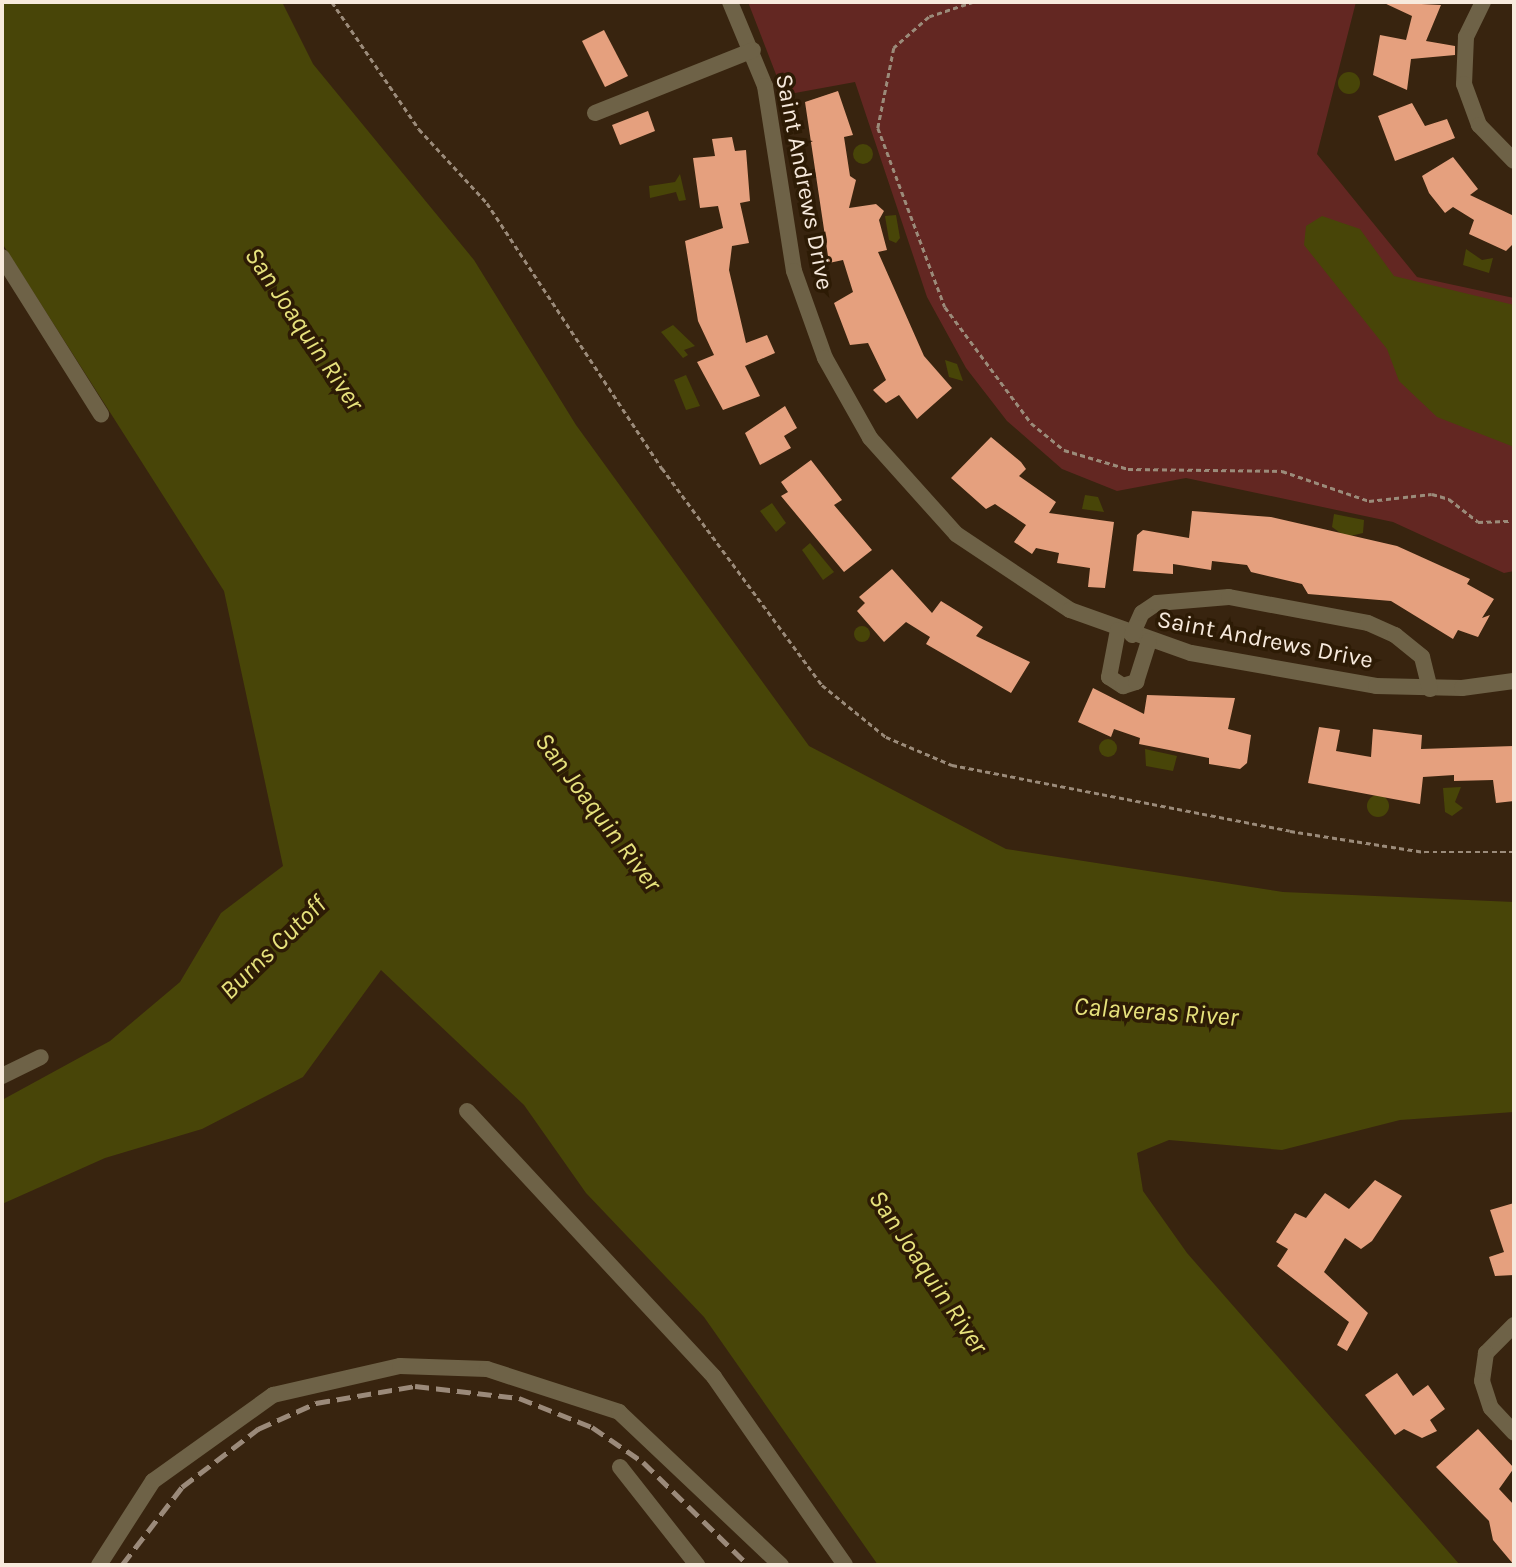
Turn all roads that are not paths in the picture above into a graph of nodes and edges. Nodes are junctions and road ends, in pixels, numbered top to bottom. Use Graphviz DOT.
graph roads {
  1 [pos="730,2"];
  2 [pos="1483,2"];
  3 [pos="753,50"];
  4 [pos="595,113"];
  5 [pos="1514,161"];
  6 [pos="2,257"];
  7 [pos="101,414"];
  8 [pos="1125,633"];
  9 [pos="1149,641"];
  10 [pos="1514,681"];
  11 [pos="1430,688"];
  12 [pos="41,1058"];
  13 [pos="2,1076"];
  14 [pos="467,1111"];
  15 [pos="1514,1325"];
  16 [pos="1514,1433"];
  17 [pos="620,1467"];
  18 [pos="99,1565"];
  19 [pos="697,1565"];
  20 [pos="781,1565"];
  21 [pos="845,1565"];
  1 -- 3 [label="street, Saint Andrews Drive"];
  2 -- 5 [label="street"];
  3 -- 4 [label="street"];
  3 -- 8 [label="street, Saint Andrews Drive"];
  6 -- 7 [label="street"];
  8 -- 9 [label="street, Saint Andrews Drive"];
  8 -- 9 [label="street"];
  8 -- 11 [label="street"];
  9 -- 11 [label="street, Saint Andrews Drive"];
  10 -- 11 [label="street, Saint Andrews Drive"];
  12 -- 13 [label="street"];
  14 -- 21 [label="street"];
  15 -- 16 [label="street"];
  17 -- 19 [label="street"];
  18 -- 20 [label="street"];
}
